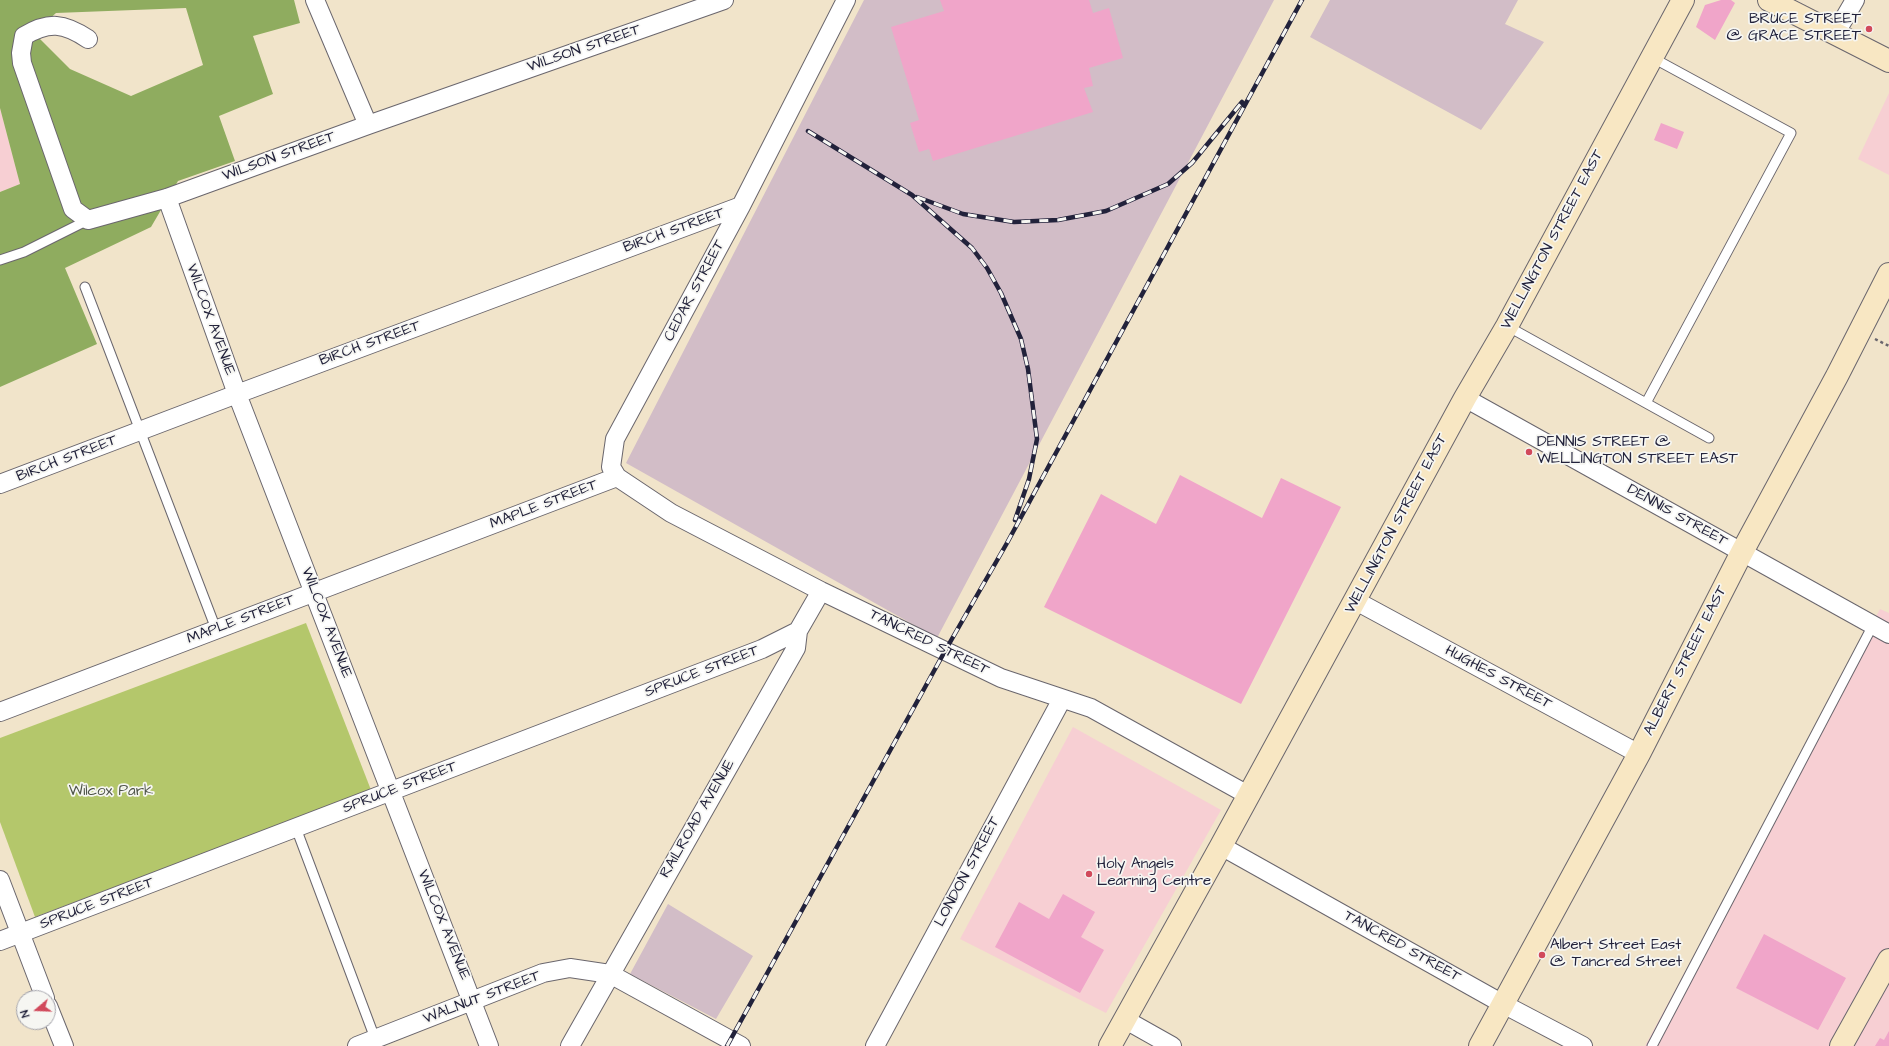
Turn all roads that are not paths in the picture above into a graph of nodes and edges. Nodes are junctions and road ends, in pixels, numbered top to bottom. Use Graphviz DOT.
graph roads {
  1 [pos="316,0"];
  2 [pos="724,0"];
  3 [pos="846,0"];
  4 [pos="1669,0"];
  5 [pos="1683,0"];
  6 [pos="1769,0"];
  7 [pos="1855,0"];
  8 [pos="1669,25"];
  9 [pos="1836,34"];
  10 [pos="88,39"];
  11 [pos="1653,58"];
  12 [pos="1889,61"];
  13 [pos="368,125"];
  14 [pos="167,198"];
  15 [pos="741,206"];
  16 [pos="88,220"];
  17 [pos="0,260"];
  18 [pos="1889,274"];
  19 [pos="85,287"];
  20 [pos="1507,326"];
  21 [pos="236,394"];
  22 [pos="1465,398"];
  23 [pos="1646,403"];
  24 [pos="141,430"];
  25 [pos="1709,438"];
  26 [pos="617,477"];
  27 [pos="0,484"];
  28 [pos="1742,552"];
  29 [pos="821,591"];
  30 [pos="314,592"];
  31 [pos="1356,601"];
  32 [pos="1873,625"];
  33 [pos="216,629"];
  34 [pos="798,631"];
  35 [pos="1889,634"];
  36 [pos="1062,699"];
  37 [pos="0,712"];
  38 [pos="1639,754"];
  39 [pos="390,792"];
  40 [pos="1248,795"];
  41 [pos="296,828"];
  42 [pos="1221,846"];
  43 [pos="0,880"];
  44 [pos="19,934"];
  45 [pos="0,941"];
  46 [pos="1889,960"];
  47 [pos="610,974"];
  48 [pos="42,990"];
  49 [pos="473,1002"];
  50 [pos="1503,1004"];
  51 [pos="1124,1019"];
  52 [pos="56,1026"];
  53 [pos="377,1042"];
  54 [pos="64,1046"];
  55 [pos="357,1046"];
  56 [pos="489,1046"];
  57 [pos="570,1046"];
  58 [pos="741,1046"];
  59 [pos="875,1046"];
  60 [pos="1110,1046"];
  61 [pos="1172,1046"];
  62 [pos="1480,1046"];
  63 [pos="1583,1046"];
  64 [pos="1652,1046"];
  65 [pos="1842,1046"];
  1 -- 13 [label="street"];
  2 -- 13 [label="street, WILSON STREET"];
  3 -- 15 [label="street, CEDAR STREET"];
  4 -- 8 [label="main road"];
  5 -- 8 [label="main road, WELLINGTON STREET EAST"];
  6 -- 9 [label="main road"];
  7 -- 9 [label="street"];
  8 -- 11 [label="main road, WELLINGTON STREET EAST"];
  9 -- 12 [label="main road"];
  10 -- 16 [label="street"];
  11 -- 20 [label="main road, WELLINGTON STREET EAST"];
  11 -- 23 [label="lane"];
  13 -- 14 [label="street, WILSON STREET"];
  14 -- 16 [label="street, WILSON STREET"];
  14 -- 21 [label="street, WILCOX AVENUE"];
  15 -- 21 [label="street, BIRCH STREET"];
  15 -- 26 [label="street, CEDAR STREET"];
  16 -- 17 [label="lane"];
  18 -- 28 [label="main road, ALBERT STREET EAST"];
  19 -- 24 [label="lane"];
  20 -- 22 [label="main road, WELLINGTON STREET EAST"];
  20 -- 23 [label="lane"];
  21 -- 24 [label="street, BIRCH STREET"];
  21 -- 30 [label="street, WILCOX AVENUE"];
  22 -- 28 [label="street, DENNIS STREET"];
  22 -- 31 [label="main road, WELLINGTON STREET EAST"];
  23 -- 25 [label="lane"];
  24 -- 27 [label="street, BIRCH STREET"];
  24 -- 33 [label="lane"];
  26 -- 29 [label="street, TANCRED STREET"];
  26 -- 30 [label="street, MAPLE STREET"];
  28 -- 32 [label="street, DENNIS STREET"];
  28 -- 38 [label="main road, ALBERT STREET EAST"];
  29 -- 34 [label="street, RAILROAD AVENUE"];
  29 -- 36 [label="street, TANCRED STREET"];
  30 -- 33 [label="street, MAPLE STREET"];
  30 -- 39 [label="street, WILCOX AVENUE"];
  31 -- 38 [label="street, HUGHES STREET"];
  31 -- 40 [label="main road, WELLINGTON STREET EAST"];
  32 -- 35 [label="street, DENNIS STREET"];
  32 -- 64 [label="lane"];
  33 -- 37 [label="street, MAPLE STREET"];
  34 -- 39 [label="street, SPRUCE STREET"];
  34 -- 47 [label="street, RAILROAD AVENUE"];
  36 -- 40 [label="street, TANCRED STREET"];
  36 -- 59 [label="street, LONDON STREET"];
  38 -- 50 [label="main road, ALBERT STREET EAST"];
  39 -- 41 [label="street, SPRUCE STREET"];
  39 -- 49 [label="street, WILCOX AVENUE"];
  40 -- 42 [label="main road, WELLINGTON STREET EAST"];
  41 -- 44 [label="street, SPRUCE STREET"];
  41 -- 53 [label="lane"];
  42 -- 50 [label="street, TANCRED STREET"];
  42 -- 51 [label="main road, WELLINGTON STREET EAST"];
  43 -- 44 [label="street"];
  44 -- 45 [label="street, SPRUCE STREET"];
  44 -- 48 [label="street"];
  46 -- 65 [label="main road"];
  47 -- 49 [label="street, WALNUT STREET"];
  47 -- 57 [label="street, RAILROAD AVENUE"];
  47 -- 58 [label="street"];
  49 -- 53 [label="street, WALNUT STREET"];
  49 -- 56 [label="street, WILCOX AVENUE"];
  50 -- 62 [label="main road, ALBERT STREET EAST"];
  50 -- 63 [label="street, TANCRED STREET"];
  51 -- 60 [label="main road, WELLINGTON STREET EAST"];
  51 -- 61 [label="street"];
  52 -- 54 [label="street"];
  53 -- 55 [label="street, WALNUT STREET"];
}
